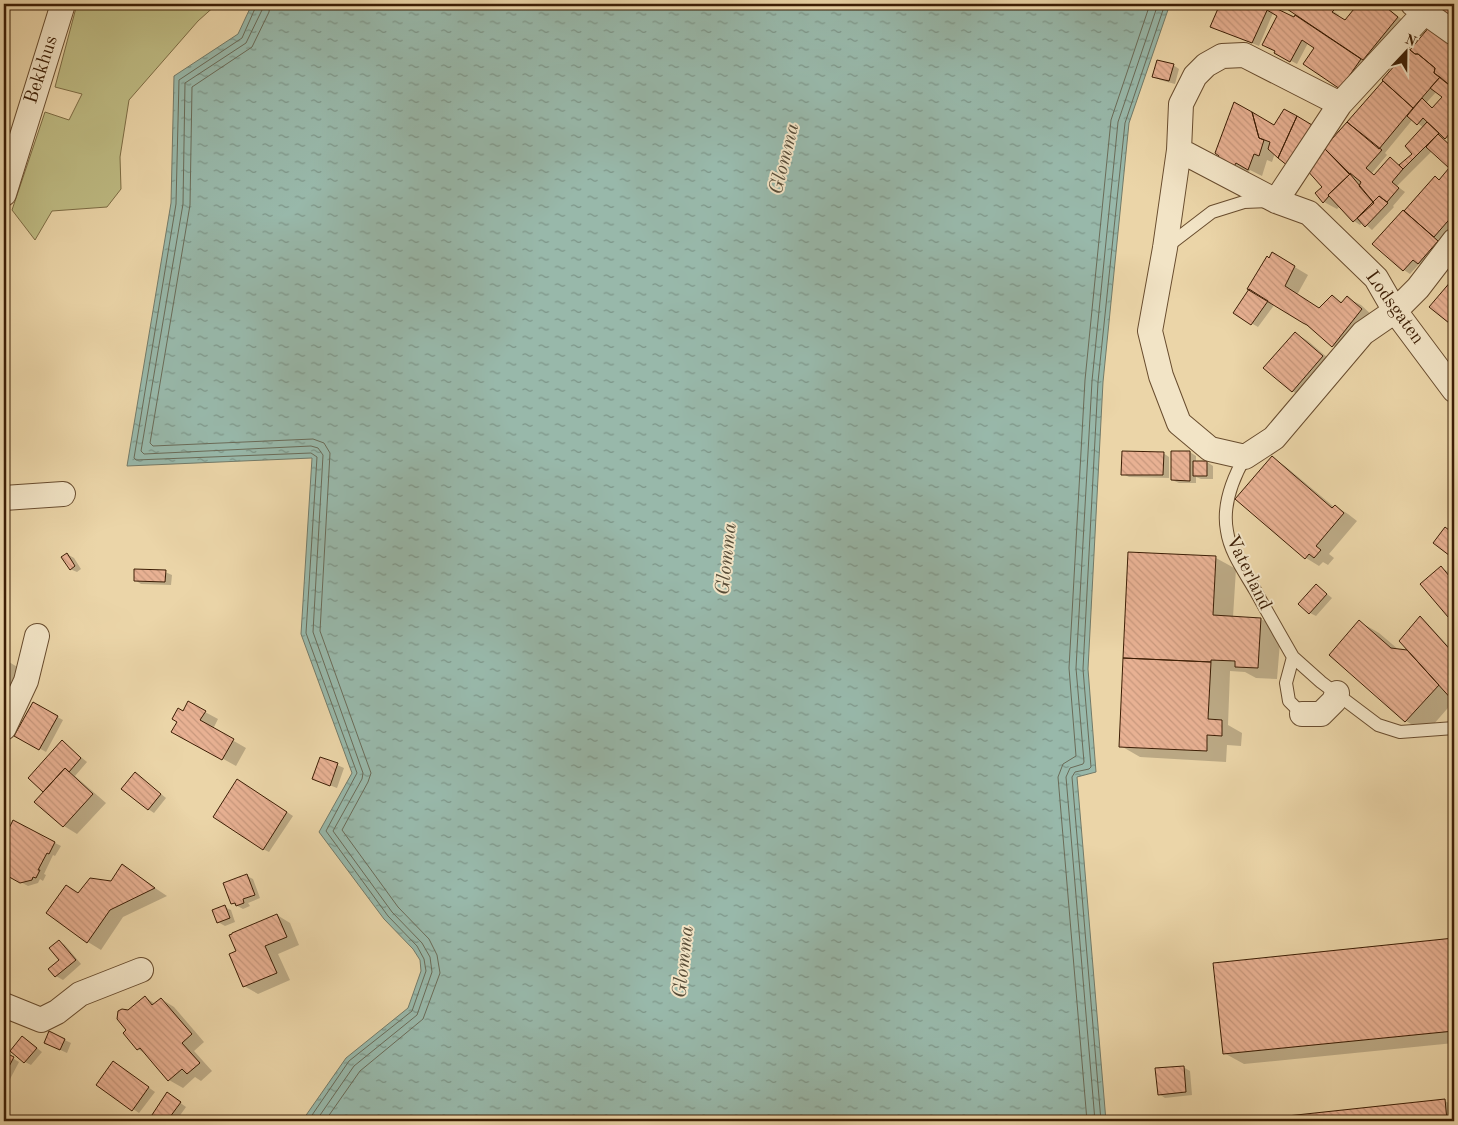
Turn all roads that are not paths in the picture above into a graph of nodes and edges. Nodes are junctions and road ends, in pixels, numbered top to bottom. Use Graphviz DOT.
graph roads {
  1 [pos="63,4"];
  2 [pos="1418,8"];
  3 [pos="1454,33"];
  4 [pos="1340,104"];
  5 [pos="1179,150"];
  6 [pos="4,194"];
  7 [pos="1276,201"];
  8 [pos="1454,242"];
  9 [pos="1165,248"];
  10 [pos="1395,311"];
  11 [pos="1454,390"];
  12 [pos="1245,457"];
  13 [pos="63,494"];
  14 [pos="4,498"];
  15 [pos="37,636"];
  16 [pos="1293,657"];
  17 [pos="1337,693"];
  18 [pos="1302,714"];
  19 [pos="4,728"];
  20 [pos="1454,728"];
  21 [pos="141,970"];
  22 [pos="4,1005"];
  1 -- 6 [label="street, Bekkhus"];
  2 -- 3 [label="street"];
  2 -- 4 [label="street"];
  4 -- 5 [label="street"];
  4 -- 7 [label="street"];
  5 -- 7 [label="street, Lodsgaten"];
  5 -- 9 [label="street"];
  7 -- 9 [label="lane"];
  7 -- 10 [label="street, Lodsgaten"];
  8 -- 10 [label="street"];
  9 -- 12 [label="street"];
  10 -- 11 [label="street, Lodsgaten"];
  10 -- 12 [label="street"];
  12 -- 16 [label="lane, Vaterland"];
  13 -- 14 [label="street"];
  15 -- 19 [label="street"];
  16 -- 17 [label="lane, Vaterland"];
  16 -- 18 [label="lane"];
  17 -- 18 [label="street"];
  17 -- 20 [label="lane, Vaterland"];
  21 -- 22 [label="street"];
}
